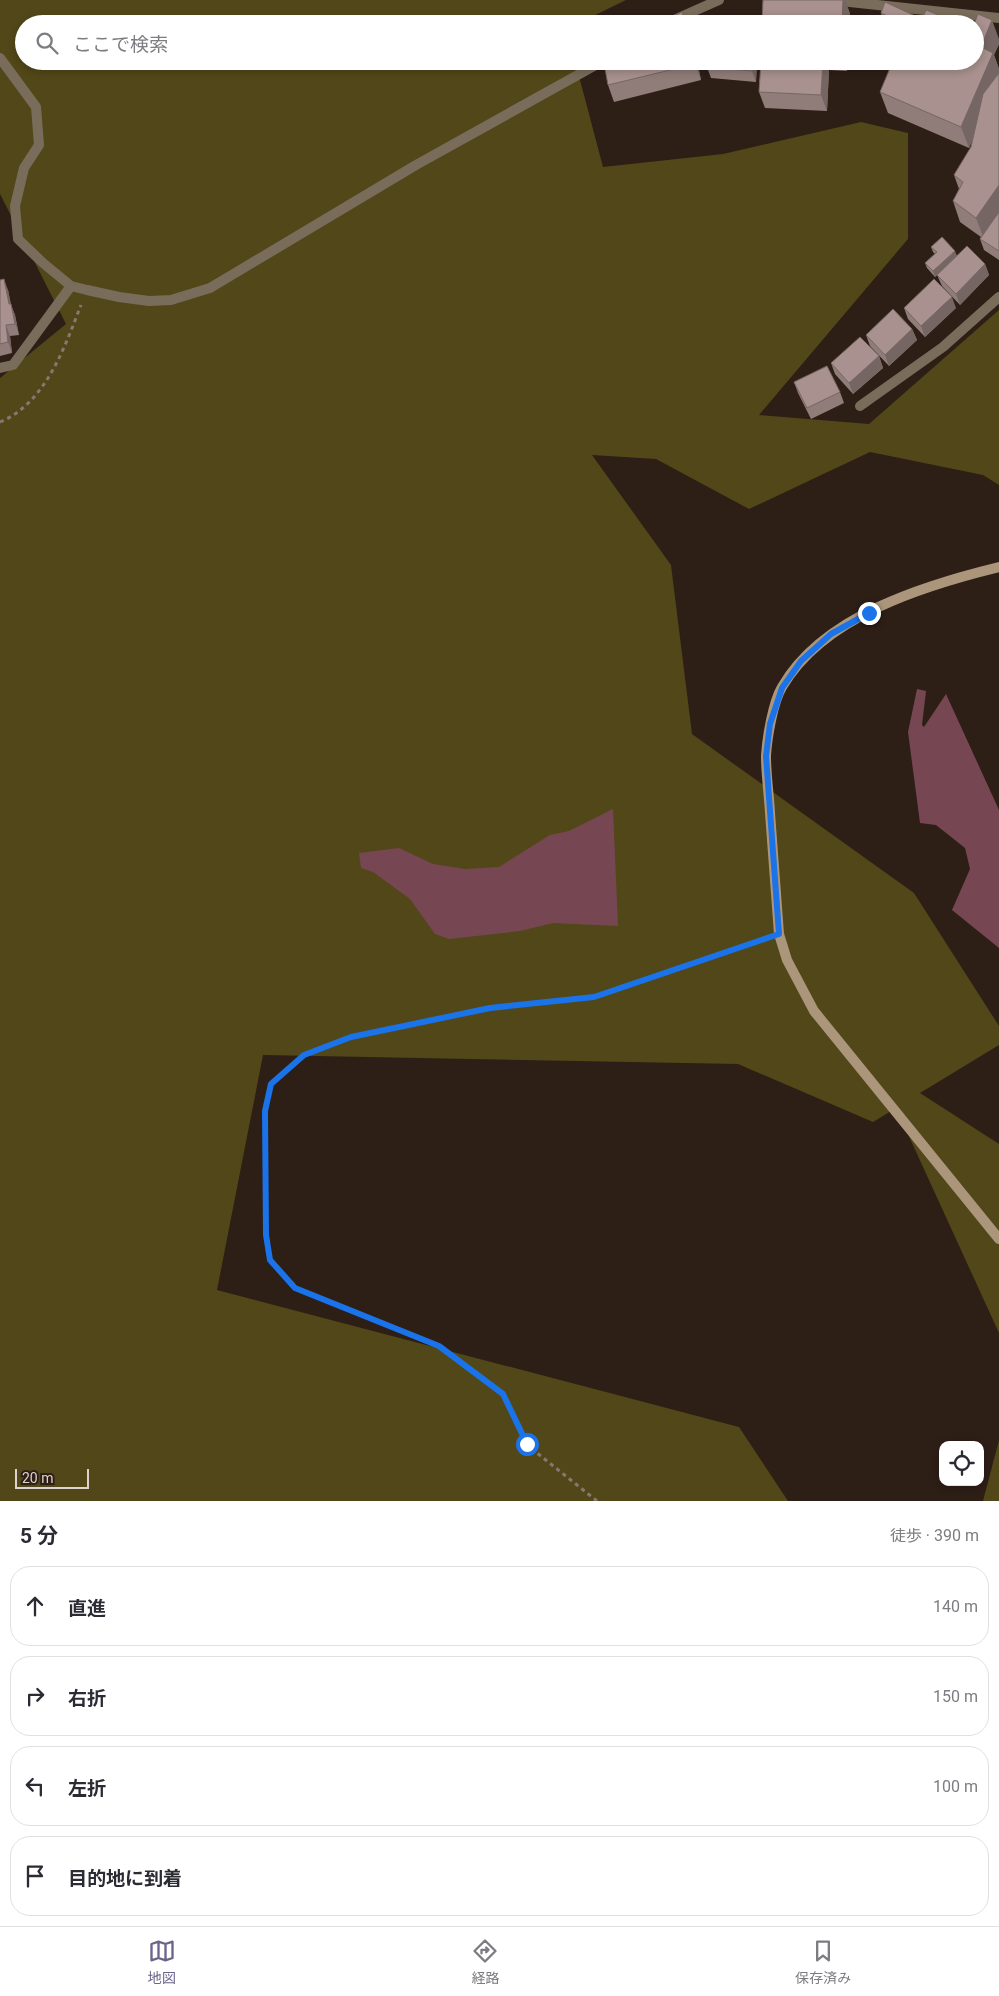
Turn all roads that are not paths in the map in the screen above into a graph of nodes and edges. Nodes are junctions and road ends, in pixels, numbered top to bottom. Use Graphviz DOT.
graph roads {
  1 [pos="719,0"];
  2 [pos="831,0"];
  3 [pos="685,15"];
  4 [pos="971,15"];
  5 [pos="984,16"];
  6 [pos="999,18"];
  7 [pos="0,58"];
  8 [pos="587,70"];
  9 [pos="71,286"];
  10 [pos="999,297"];
  11 [pos="0,368"];
  12 [pos="860,406"];
  13 [pos="999,567"];
  14 [pos="999,1239"];
  1 -- 3 [label="street"];
  2 -- 4 [label="street"];
  5 -- 6 [label="street"];
  7 -- 9 [label="street"];
  8 -- 9 [label="street"];
  9 -- 11 [label="street"];
  10 -- 12 [label="street"];
  13 -- 14 [label="street"];
}
